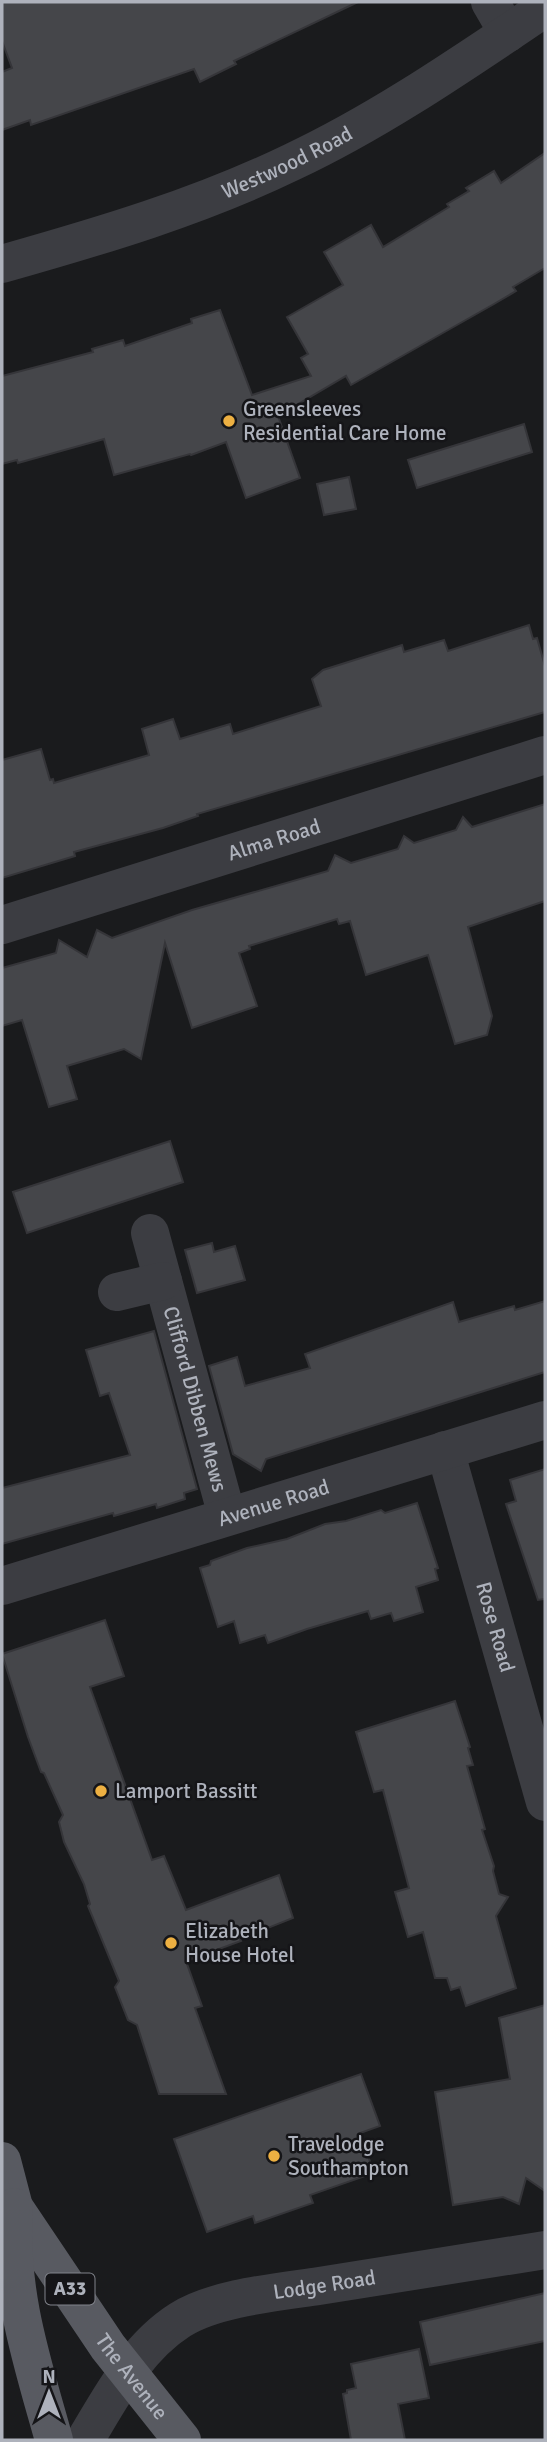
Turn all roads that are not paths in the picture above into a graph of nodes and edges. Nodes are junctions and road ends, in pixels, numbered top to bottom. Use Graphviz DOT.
graph roads {
  1 [pos="545,8"];
  2 [pos="499,17"];
  3 [pos="2,264"];
  4 [pos="545,755"];
  5 [pos="2,925"];
  6 [pos="150,1233"];
  7 [pos="163,1281"];
  8 [pos="117,1292"];
  9 [pos="545,1420"];
  10 [pos="445,1450"];
  11 [pos="228,1516"];
  12 [pos="2,1587"];
  13 [pos="545,1802"];
  14 [pos="2,2161"];
  15 [pos="14,2207"];
  16 [pos="545,2250"];
  17 [pos="127,2371"];
  18 [pos="54,2440"];
  19 [pos="85,2440"];
  20 [pos="182,2440"];
  1 -- 2 [label="street, Westwood Road"];
  2 -- 3 [label="street, Westwood Road"];
  4 -- 5 [label="street, Alma Road"];
  6 -- 7 [label="street, Clifford Dibben Mews"];
  7 -- 8 [label="street, Clifford Dibben Mews"];
  7 -- 11 [label="street, Clifford Dibben Mews"];
  9 -- 10 [label="street, Avenue Road"];
  10 -- 11 [label="street, Avenue Road"];
  10 -- 13 [label="street, Rose Road"];
  11 -- 12 [label="street, Avenue Road"];
  14 -- 15 [label="main road, The Avenue / A33"];
  15 -- 17 [label="main road, The Avenue / A33"];
  15 -- 18 [label="main road, The Avenue / A33"];
  16 -- 17 [label="street, Lodge Road"];
  17 -- 19 [label="street, Lodge Road"];
  17 -- 20 [label="main road, The Avenue / A33"];
}
